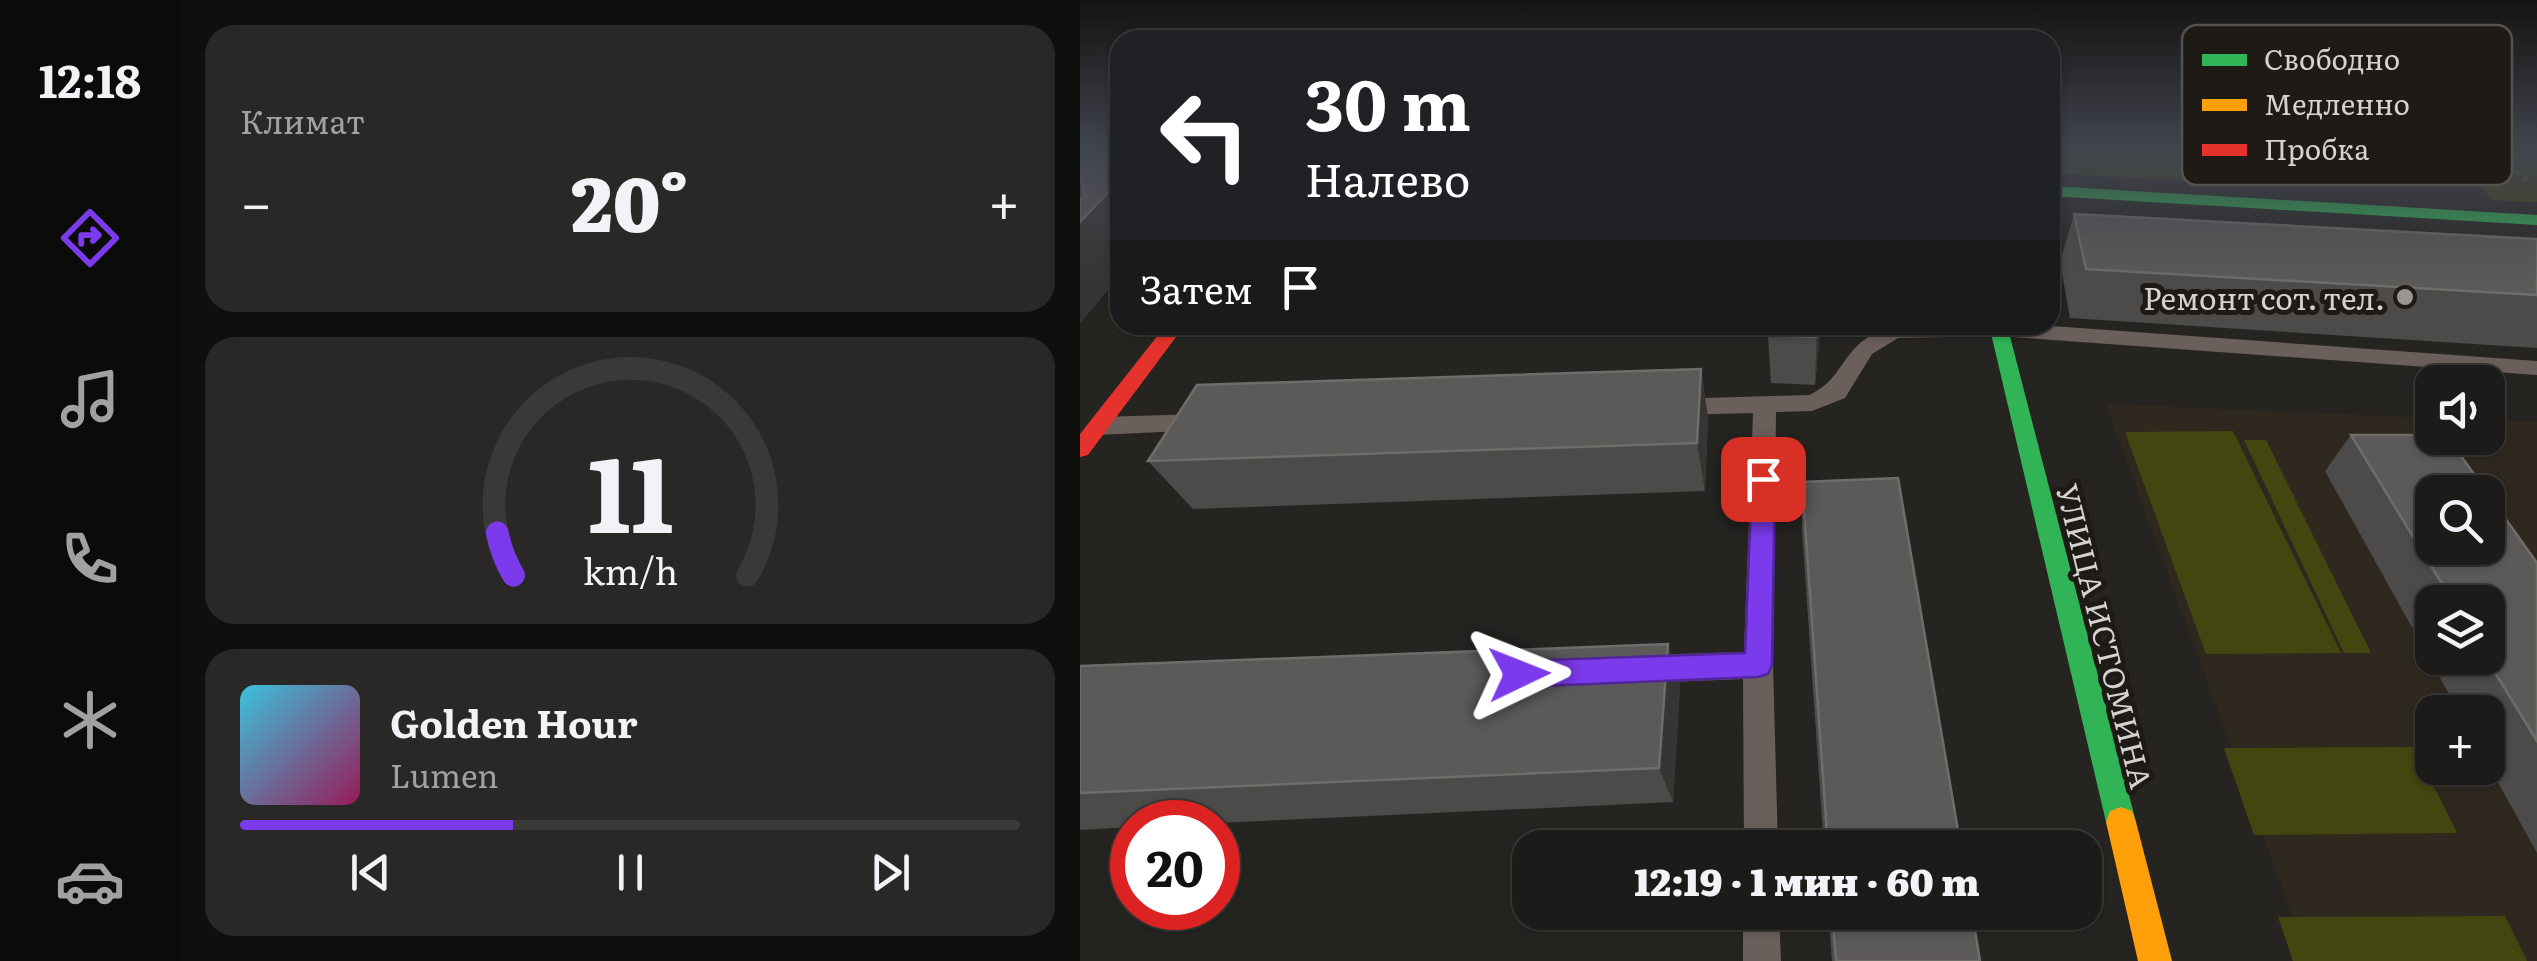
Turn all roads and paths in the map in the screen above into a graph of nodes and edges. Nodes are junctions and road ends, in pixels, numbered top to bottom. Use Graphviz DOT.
graph roads {
  1 [pos="2131,196"];
  2 [pos="2537,220"];
  3 [pos="2060,332"];
  4 [pos="1168,335"];
  5 [pos="1887,335"];
  6 [pos="2001,335"];
  7 [pos="2537,368"];
  8 [pos="1766,404"];
  9 [pos="1648,408"];
  10 [pos="1235,422"];
  11 [pos="1098,426"];
  12 [pos="1080,448"];
  13 [pos="1758,665"];
  14 [pos="1618,670"];
  15 [pos="1760,830"];
  16 [pos="1762,930"];
  17 [pos="1762,961"];
  18 [pos="2155,961"];
  1 -- 2 [label="street"];
  3 -- 7 [label="lane"];
  4 -- 11 [label="street"];
  5 -- 8 [label="lane"];
  6 -- 18 [label="street, УЛИЦА ИСТОМИНА"];
  8 -- 9 [label="lane"];
  8 -- 13 [label="lane"];
  10 -- 11 [label="lane"];
  11 -- 12 [label="street"];
  13 -- 14 [label="lane"];
  13 -- 15 [label="lane"];
  16 -- 17 [label="lane"];
}
